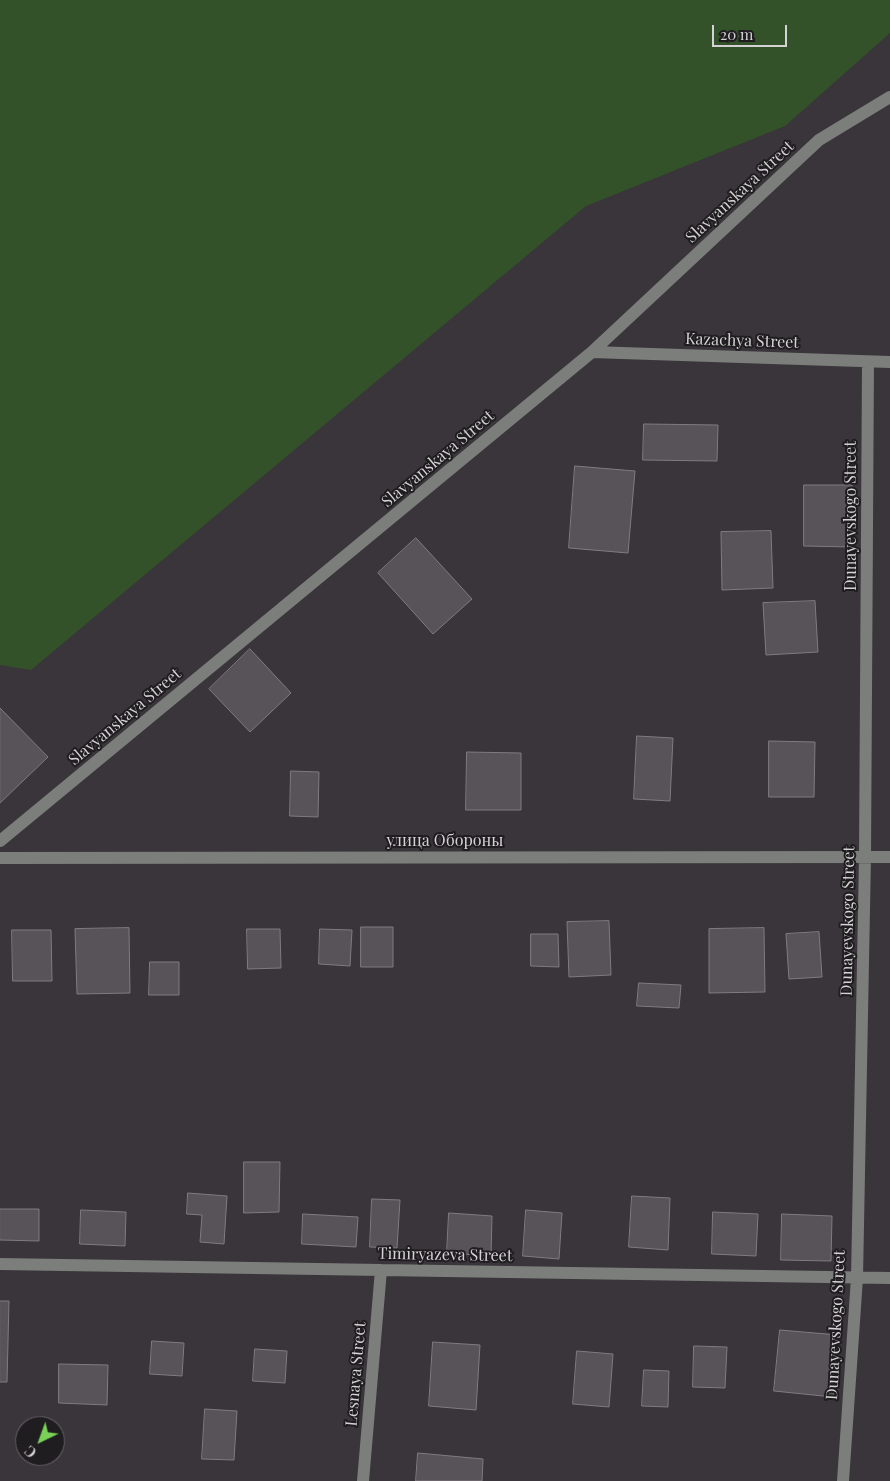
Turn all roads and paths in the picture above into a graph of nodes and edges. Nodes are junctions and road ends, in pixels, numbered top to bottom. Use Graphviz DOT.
graph roads {
  1 [pos="890,97"];
  2 [pos="592,352"];
  3 [pos="868,362"];
  4 [pos="890,362"];
  5 [pos="0,841"];
  6 [pos="890,856"];
  7 [pos="865,857"];
  8 [pos="0,858"];
  9 [pos="0,1264"];
  10 [pos="381,1270"];
  11 [pos="857,1278"];
  12 [pos="890,1278"];
  13 [pos="363,1481"];
  14 [pos="843,1481"];
  1 -- 2 [label="street, Slavyanskaya Street"];
  2 -- 3 [label="street, Kazachya Street"];
  2 -- 5 [label="street, Slavyanskaya Street"];
  3 -- 4 [label="street, Kazachya Street"];
  3 -- 7 [label="street, Dunayevskogo Street"];
  6 -- 7 [label="street, улица Обороны"];
  7 -- 8 [label="street, улица Обороны"];
  7 -- 11 [label="street, Dunayevskogo Street"];
  9 -- 10 [label="street, Timiryazeva Street"];
  10 -- 11 [label="street, Timiryazeva Street"];
  10 -- 13 [label="street, Lesnaya Street"];
  11 -- 12 [label="street, Timiryazeva Street"];
  11 -- 14 [label="street, Dunayevskogo Street"];
}
